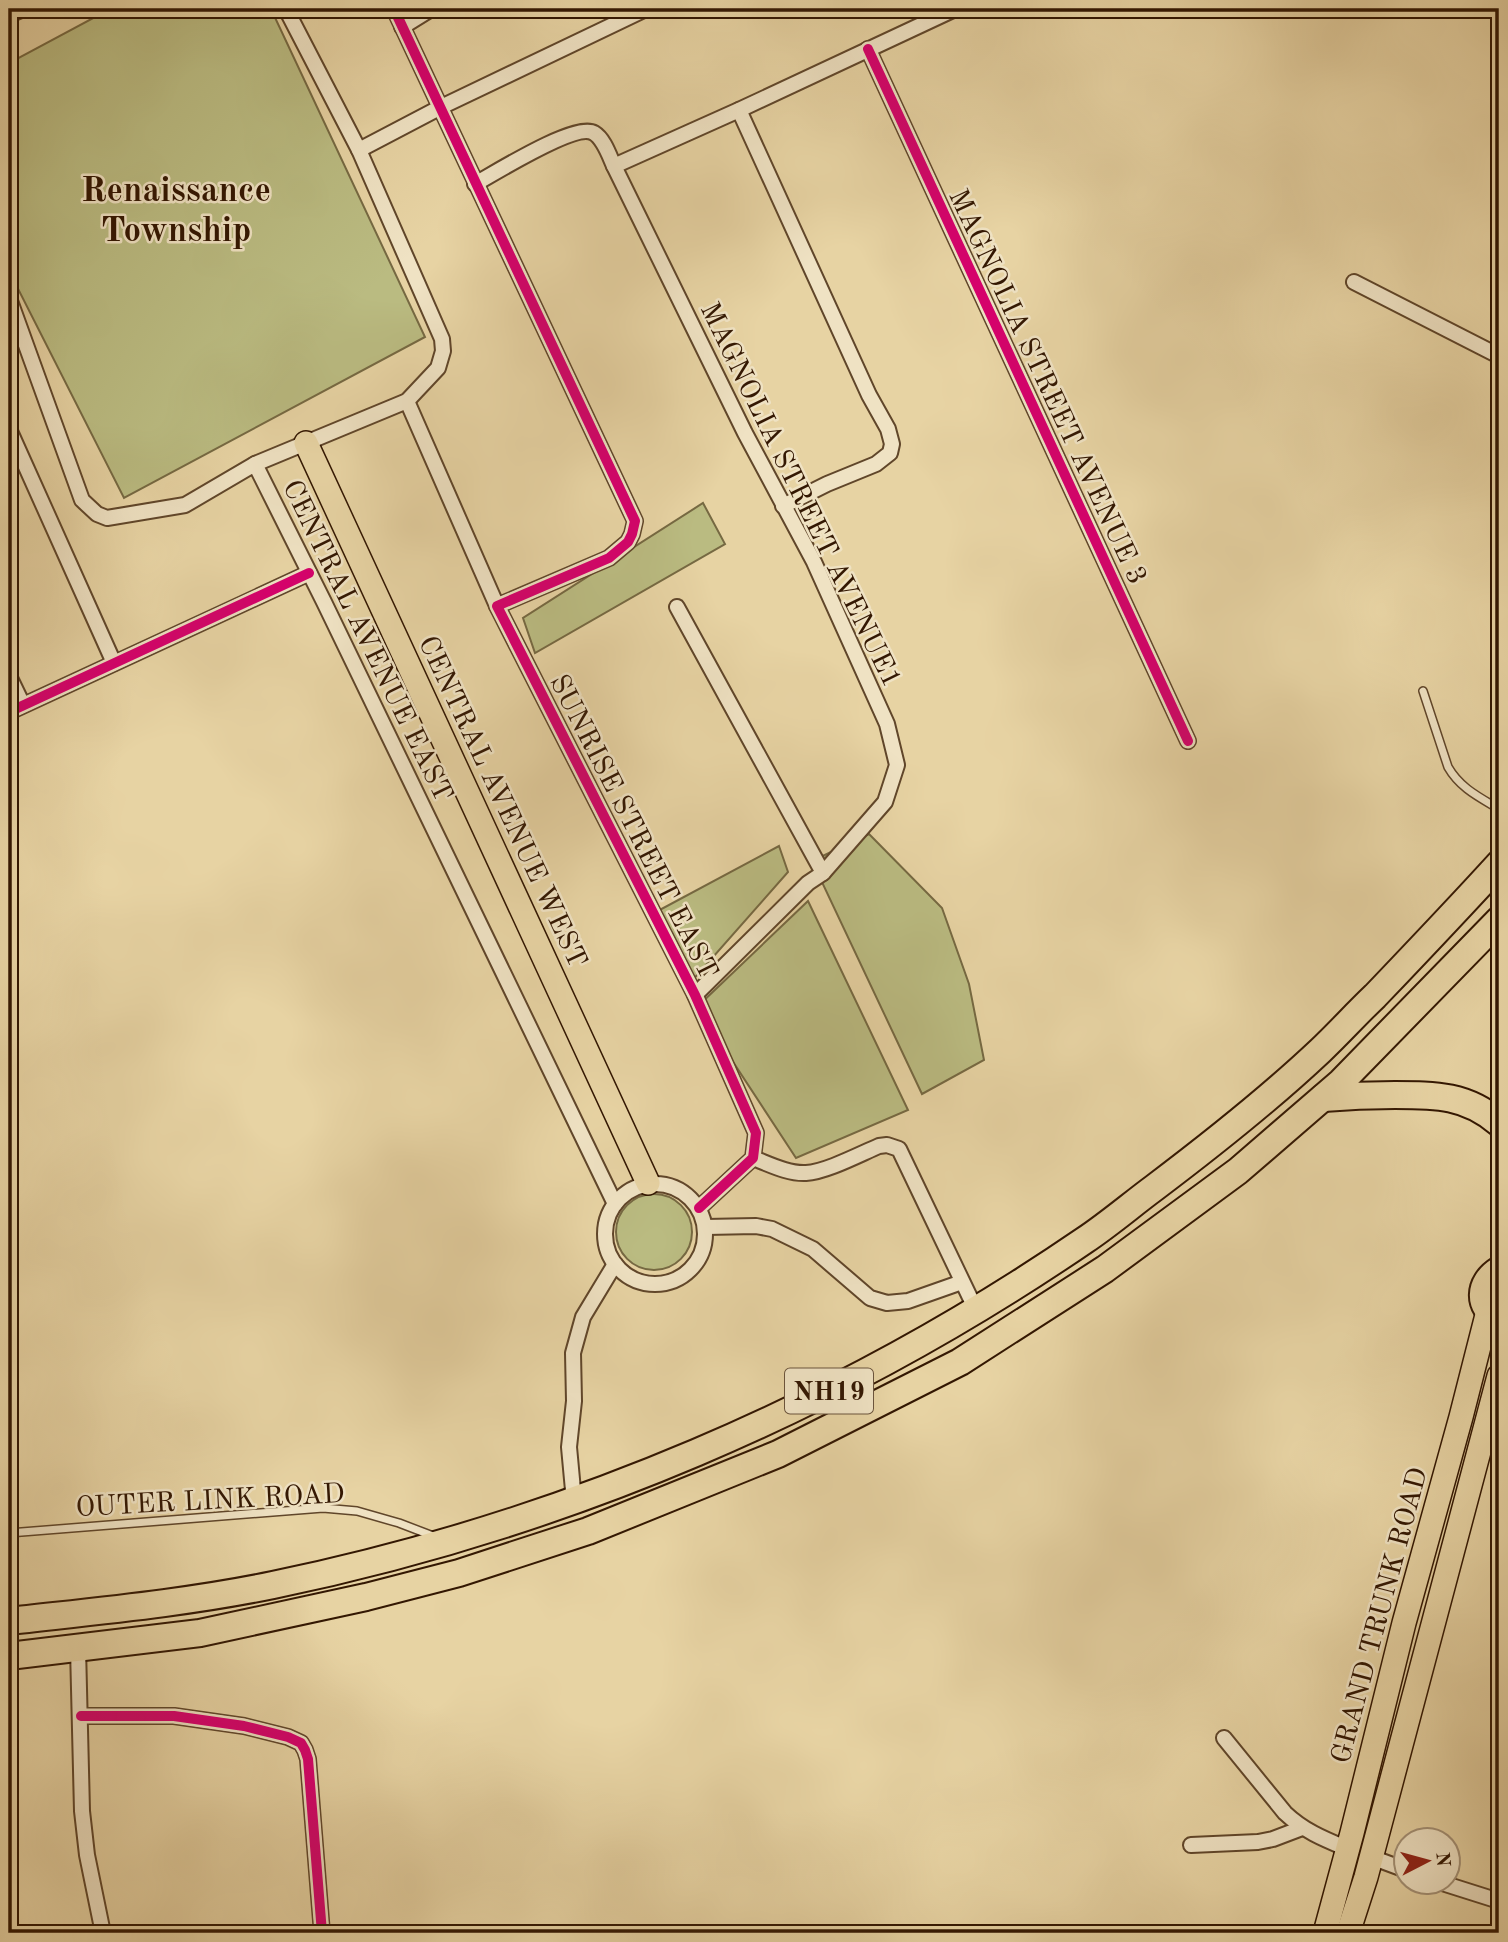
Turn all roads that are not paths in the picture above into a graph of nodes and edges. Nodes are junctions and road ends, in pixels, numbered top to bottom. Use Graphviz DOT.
graph roads {
  1 [pos="24,9"];
  2 [pos="286,9"];
  3 [pos="394,9"];
  4 [pos="431,9"];
  5 [pos="646,9"];
  6 [pos="954,9"];
  7 [pos="9,15"];
  8 [pos="402,27"];
  9 [pos="868,49"];
  10 [pos="441,107"];
  11 [pos="738,110"];
  12 [pos="359,150"];
  13 [pos="614,166"];
  14 [pos="475,184"];
  15 [pos="1354,282"];
  16 [pos="9,298"];
  17 [pos="1499,356"];
  18 [pos="407,401"];
  19 [pos="9,429"];
  20 [pos="306,443"];
  21 [pos="255,464"];
  22 [pos="783,506"];
  23 [pos="309,573"];
  24 [pos="497,606"];
  25 [pos="677,607"];
  26 [pos="114,663"];
  27 [pos="9,676"];
  28 [pos="1423,691"];
  29 [pos="23,705"];
  30 [pos="9,712"];
  31 [pos="1188,741"];
  32 [pos="1499,809"];
  33 [pos="1499,864"];
  34 [pos="823,873"];
  35 [pos="1499,920"];
  36 [pos="695,995"];
  37 [pos="1323,1098"];
  38 [pos="1499,1123"];
  39 [pos="753,1158"];
  40 [pos="648,1184"];
  41 [pos="615,1204"];
  42 [pos="699,1208"];
  43 [pos="706,1227"];
  44 [pos="615,1264"];
  45 [pos="1498,1267"];
  46 [pos="962,1282"];
  47 [pos="976,1310"];
  48 [pos="1494,1315"];
  49 [pos="1499,1376"];
  50 [pos="574,1502"];
  51 [pos="9,1533"];
  52 [pos="450,1542"];
  53 [pos="9,1621"];
  54 [pos="78,1648"];
  55 [pos="9,1656"];
  56 [pos="81,1716"];
  57 [pos="1224,1738"];
  58 [pos="1302,1828"];
  59 [pos="1191,1845"];
  60 [pos="1348,1849"];
  61 [pos="1371,1857"];
  62 [pos="1392,1865"];
  63 [pos="1462,1889"];
  64 [pos="1499,1901"];
  65 [pos="103,1933"];
  66 [pos="322,1933"];
  67 [pos="1325,1933"];
  68 [pos="1348,1933"];
  1 -- 7 [label="street"];
  2 -- 12 [label="street"];
  3 -- 8 [label="street"];
  4 -- 8 [label="street"];
  5 -- 10 [label="street"];
  6 -- 9 [label="street"];
  8 -- 10 [label="street"];
  9 -- 11 [label="street"];
  9 -- 31 [label="street, MAGNOLIA STREET AVENUE 3"];
  10 -- 12 [label="street"];
  10 -- 14 [label="street"];
  11 -- 13 [label="street"];
  11 -- 22 [label="street"];
  12 -- 18 [label="street"];
  13 -- 14 [label="street, MAGNOLIA STREET AVENUE1"];
  13 -- 22 [label="street, MAGNOLIA STREET AVENUE1"];
  14 -- 24 [label="street"];
  15 -- 17 [label="street"];
  16 -- 21 [label="street, CENTRAL AVENUE EAST"];
  18 -- 20 [label="street"];
  18 -- 24 [label="street, SUNRISE STREET EAST"];
  19 -- 26 [label="street"];
  20 -- 21 [label="street"];
  20 -- 40 [label="main road, CENTRAL AVENUE WEST"];
  21 -- 23 [label="street, CENTRAL AVENUE EAST"];
  22 -- 34 [label="street, MAGNOLIA STREET AVENUE1"];
  23 -- 26 [label="street"];
  23 -- 41 [label="street, CENTRAL AVENUE EAST"];
  24 -- 36 [label="street, SUNRISE STREET EAST"];
  25 -- 34 [label="street"];
  26 -- 29 [label="street"];
  27 -- 29 [label="street"];
  28 -- 32 [label="lane"];
  29 -- 30 [label="street"];
  33 -- 47 [label="highway, NH19"];
  34 -- 36 [label="street, MAGNOLIA STREET AVENUE1"];
  35 -- 37 [label="highway, NH19"];
  36 -- 39 [label="street, SUNRISE STREET EAST"];
  37 -- 38 [label="highway"];
  37 -- 54 [label="highway, NH19"];
  39 -- 42 [label="street"];
  39 -- 46 [label="street"];
  40 -- 41 [label="street"];
  40 -- 42 [label="street"];
  41 -- 44 [label="street"];
  42 -- 43 [label="street"];
  43 -- 44 [label="street"];
  43 -- 46 [label="street"];
  44 -- 50 [label="street"];
  45 -- 48 [label="highway"];
  46 -- 47 [label="street"];
  47 -- 50 [label="highway, NH19"];
  48 -- 60 [label="main road, GRAND TRUNK ROAD"];
  49 -- 61 [label="main road, GRAND TRUNK ROAD"];
  50 -- 52 [label="highway, NH19"];
  51 -- 52 [label="lane, OUTER LINK ROAD"];
  52 -- 53 [label="highway, NH19"];
  54 -- 55 [label="highway, NH19"];
  54 -- 56 [label="street"];
  56 -- 65 [label="street"];
  56 -- 66 [label="street"];
  57 -- 58 [label="street"];
  58 -- 59 [label="street"];
  58 -- 60 [label="street"];
  60 -- 67 [label="main road, GRAND TRUNK ROAD"];
  61 -- 62 [label="street"];
  61 -- 68 [label="main road, GRAND TRUNK ROAD"];
  63 -- 64 [label="street"];
}
